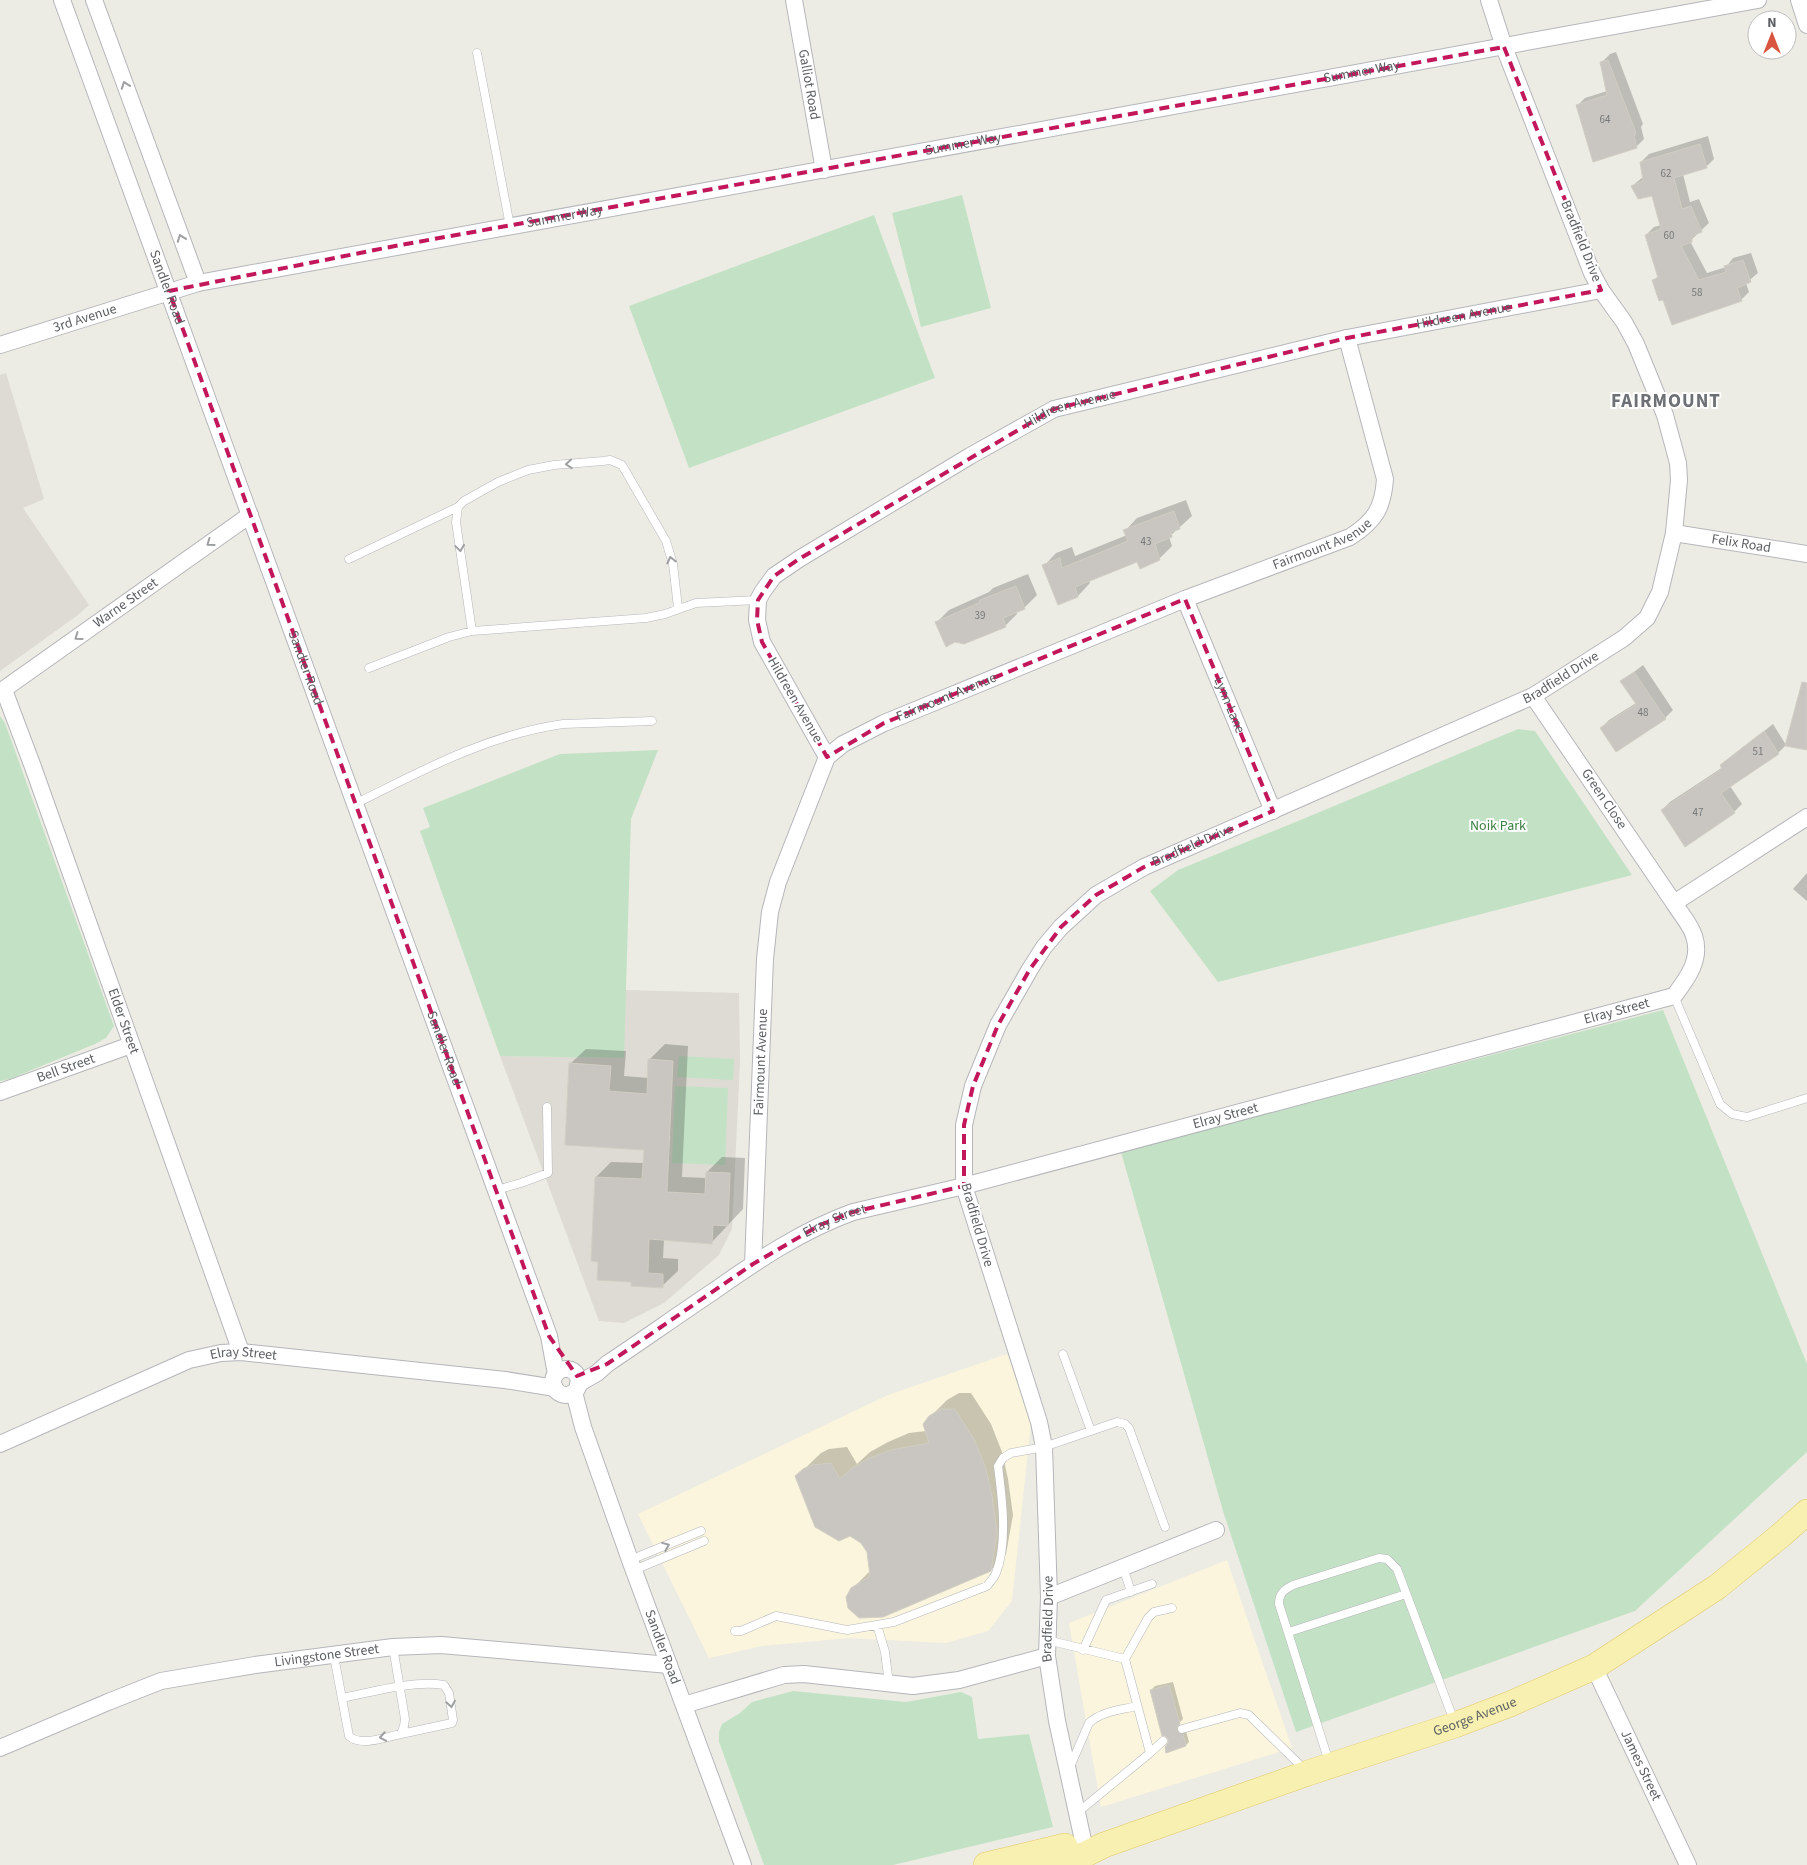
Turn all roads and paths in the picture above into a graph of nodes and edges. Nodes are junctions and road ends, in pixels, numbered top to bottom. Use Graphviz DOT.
graph roads {
  1 [pos="62,0"];
  2 [pos="94,0"];
  3 [pos="794,0"];
  4 [pos="1488,0"];
  5 [pos="1758,0"];
  6 [pos="1799,0"];
  7 [pos="1807,25"];
  8 [pos="1504,47"];
  9 [pos="477,53"];
  10 [pos="824,170"];
  11 [pos="510,226"];
  12 [pos="198,283"];
  13 [pos="1601,290"];
  14 [pos="169,292"];
  15 [pos="1347,338"];
  16 [pos="0,345"];
  17 [pos="458,507"];
  18 [pos="250,514"];
  19 [pos="1674,533"];
  20 [pos="1807,554"];
  21 [pos="349,559"];
  22 [pos="1185,599"];
  23 [pos="758,600"];
  24 [pos="678,608"];
  25 [pos="472,631"];
  26 [pos="369,668"];
  27 [pos="2,691"];
  28 [pos="1534,696"];
  29 [pos="652,721"];
  30 [pos="827,757"];
  31 [pos="355,804"];
  32 [pos="1273,812"];
  33 [pos="1807,817"];
  34 [pos="1674,903"];
  35 [pos="1674,996"];
  36 [pos="131,1045"];
  37 [pos="0,1092"];
  38 [pos="1807,1098"];
  39 [pos="547,1107"];
  40 [pos="964,1186"];
  41 [pos="496,1190"];
  42 [pos="753,1264"];
  43 [pos="241,1352"];
  44 [pos="1063,1354"];
  45 [pos="566,1382"];
  46 [pos="1091,1431"];
  47 [pos="0,1444"];
  48 [pos="1044,1447"];
  49 [pos="1807,1512"];
  50 [pos="1165,1528"];
  51 [pos="1216,1530"];
  52 [pos="701,1531"];
  53 [pos="704,1541"];
  54 [pos="632,1565"];
  55 [pos="1123,1567"];
  56 [pos="1152,1584"];
  57 [pos="1131,1592"];
  58 [pos="1406,1594"];
  59 [pos="1049,1597"];
  60 [pos="1172,1608"];
  61 [pos="877,1625"];
  62 [pos="735,1630"];
  63 [pos="1289,1632"];
  64 [pos="393,1646"];
  65 [pos="1047,1648"];
  66 [pos="1083,1650"];
  67 [pos="334,1656"];
  68 [pos="1125,1659"];
  69 [pos="669,1665"];
  70 [pos="1594,1667"];
  71 [pos="889,1684"];
  72 [pos="399,1687"];
  73 [pos="342,1698"];
  74 [pos="684,1705"];
  75 [pos="1137,1706"];
  76 [pos="1455,1725"];
  77 [pos="1182,1730"];
  78 [pos="401,1734"];
  79 [pos="1163,1741"];
  80 [pos="0,1748"];
  81 [pos="1150,1753"];
  82 [pos="1319,1770"];
  83 [pos="1068,1771"];
  84 [pos="1078,1813"];
  85 [pos="1091,1847"];
  86 [pos="743,1865"];
  87 [pos="986,1865"];
  88 [pos="1045,1865"];
  89 [pos="1688,1865"];
  1 -- 14 [label="street, Sandler Road"];
  12 -- 2 [label="street, one-way"];
  3 -- 10 [label="street, Galliot Road"];
  4 -- 8 [label="street, Bradfield Drive"];
  5 -- 8 [label="street, Summer Way"];
  6 -- 7 [label="street"];
  8 -- 10 [label="street, Summer Way"];
  8 -- 13 [label="street, Bradfield Drive"];
  9 -- 11 [label="lane"];
  10 -- 11 [label="street, Summer Way"];
  11 -- 12 [label="street, Summer Way"];
  12 -- 14 [label="street, Summer Way"];
  13 -- 15 [label="street, Hildreen Avenue"];
  13 -- 19 [label="street, Bradfield Drive"];
  14 -- 16 [label="street, 3rd Avenue"];
  14 -- 18 [label="street, Sandler Road"];
  15 -- 22 [label="street, Fairmount Avenue"];
  15 -- 23 [label="street, Hildreen Avenue"];
  17 -- 21 [label="lane"];
  24 -- 17 [label="lane, one-way"];
  17 -- 25 [label="lane, one-way"];
  18 -- 27 [label="street, Warne Street, one-way"];
  18 -- 31 [label="street, Sandler Road"];
  19 -- 20 [label="street, Felix Road"];
  19 -- 28 [label="street, Bradfield Drive"];
  22 -- 30 [label="street, Fairmount Avenue"];
  22 -- 32 [label="street, Lynn Lane"];
  23 -- 24 [label="lane"];
  23 -- 30 [label="street, Hildreen Avenue"];
  24 -- 25 [label="lane"];
  25 -- 26 [label="lane"];
  27 -- 36 [label="street, Elder Street"];
  28 -- 32 [label="street, Bradfield Drive"];
  28 -- 34 [label="street, Green Close"];
  29 -- 31 [label="lane"];
  30 -- 42 [label="street, Fairmount Avenue"];
  31 -- 41 [label="street, Sandler Road"];
  32 -- 40 [label="street, Bradfield Drive"];
  33 -- 34 [label="street"];
  34 -- 35 [label="street, Green Close"];
  35 -- 38 [label="lane"];
  35 -- 40 [label="street, Elray Street"];
  36 -- 37 [label="street, Bell Street"];
  36 -- 43 [label="street, Elder Street"];
  39 -- 41 [label="lane"];
  40 -- 42 [label="street, Elray Street"];
  40 -- 48 [label="street, Bradfield Drive"];
  41 -- 45 [label="street, Sandler Road"];
  42 -- 45 [label="street, Elray Street"];
  43 -- 45 [label="street, Elray Street"];
  43 -- 47 [label="street, Elray Street"];
  44 -- 46 [label="lane"];
  45 -- 54 [label="street, Sandler Road"];
  46 -- 48 [label="lane"];
  46 -- 50 [label="lane"];
  48 -- 59 [label="street, Bradfield Drive"];
  48 -- 61 [label="lane"];
  49 -- 70 [label="main road, George Avenue"];
  51 -- 55 [label="street"];
  54 -- 52 [label="lane, one-way"];
  53 -- 54 [label="lane"];
  54 -- 69 [label="street, Sandler Road"];
  55 -- 57 [label="lane"];
  55 -- 59 [label="street"];
  56 -- 57 [label="lane"];
  57 -- 66 [label="lane"];
  58 -- 63 [label="lane"];
  58 -- 63 [label="lane"];
  58 -- 76 [label="lane"];
  59 -- 65 [label="street, Bradfield Drive"];
  60 -- 68 [label="lane"];
  61 -- 62 [label="lane"];
  61 -- 71 [label="lane"];
  63 -- 82 [label="lane"];
  64 -- 67 [label="street, Livingstone Street"];
  64 -- 69 [label="street, Livingstone Street"];
  64 -- 72 [label="lane"];
  65 -- 66 [label="lane"];
  65 -- 71 [label="street"];
  65 -- 83 [label="street, Bradfield Drive"];
  66 -- 68 [label="lane"];
  67 -- 73 [label="lane"];
  67 -- 80 [label="street, Livingstone Street"];
  68 -- 75 [label="lane"];
  69 -- 74 [label="street, Sandler Road"];
  70 -- 76 [label="main road, George Avenue"];
  70 -- 89 [label="street, James Street"];
  71 -- 74 [label="street"];
  72 -- 73 [label="lane"];
  72 -- 78 [label="lane"];
  72 -- 78 [label="lane, one-way"];
  78 -- 73 [label="lane, one-way"];
  74 -- 86 [label="street, Sandler Road"];
  75 -- 81 [label="lane"];
  75 -- 83 [label="lane"];
  76 -- 82 [label="main road, George Avenue"];
  77 -- 82 [label="lane"];
  79 -- 81 [label="lane"];
  81 -- 84 [label="lane"];
  82 -- 85 [label="main road, George Avenue"];
  83 -- 84 [label="street, Bradfield Drive"];
  84 -- 85 [label="street, Bradfield Drive"];
  85 -- 87 [label="main road, George Avenue"];
  85 -- 88 [label="main road, George Avenue"];
}
